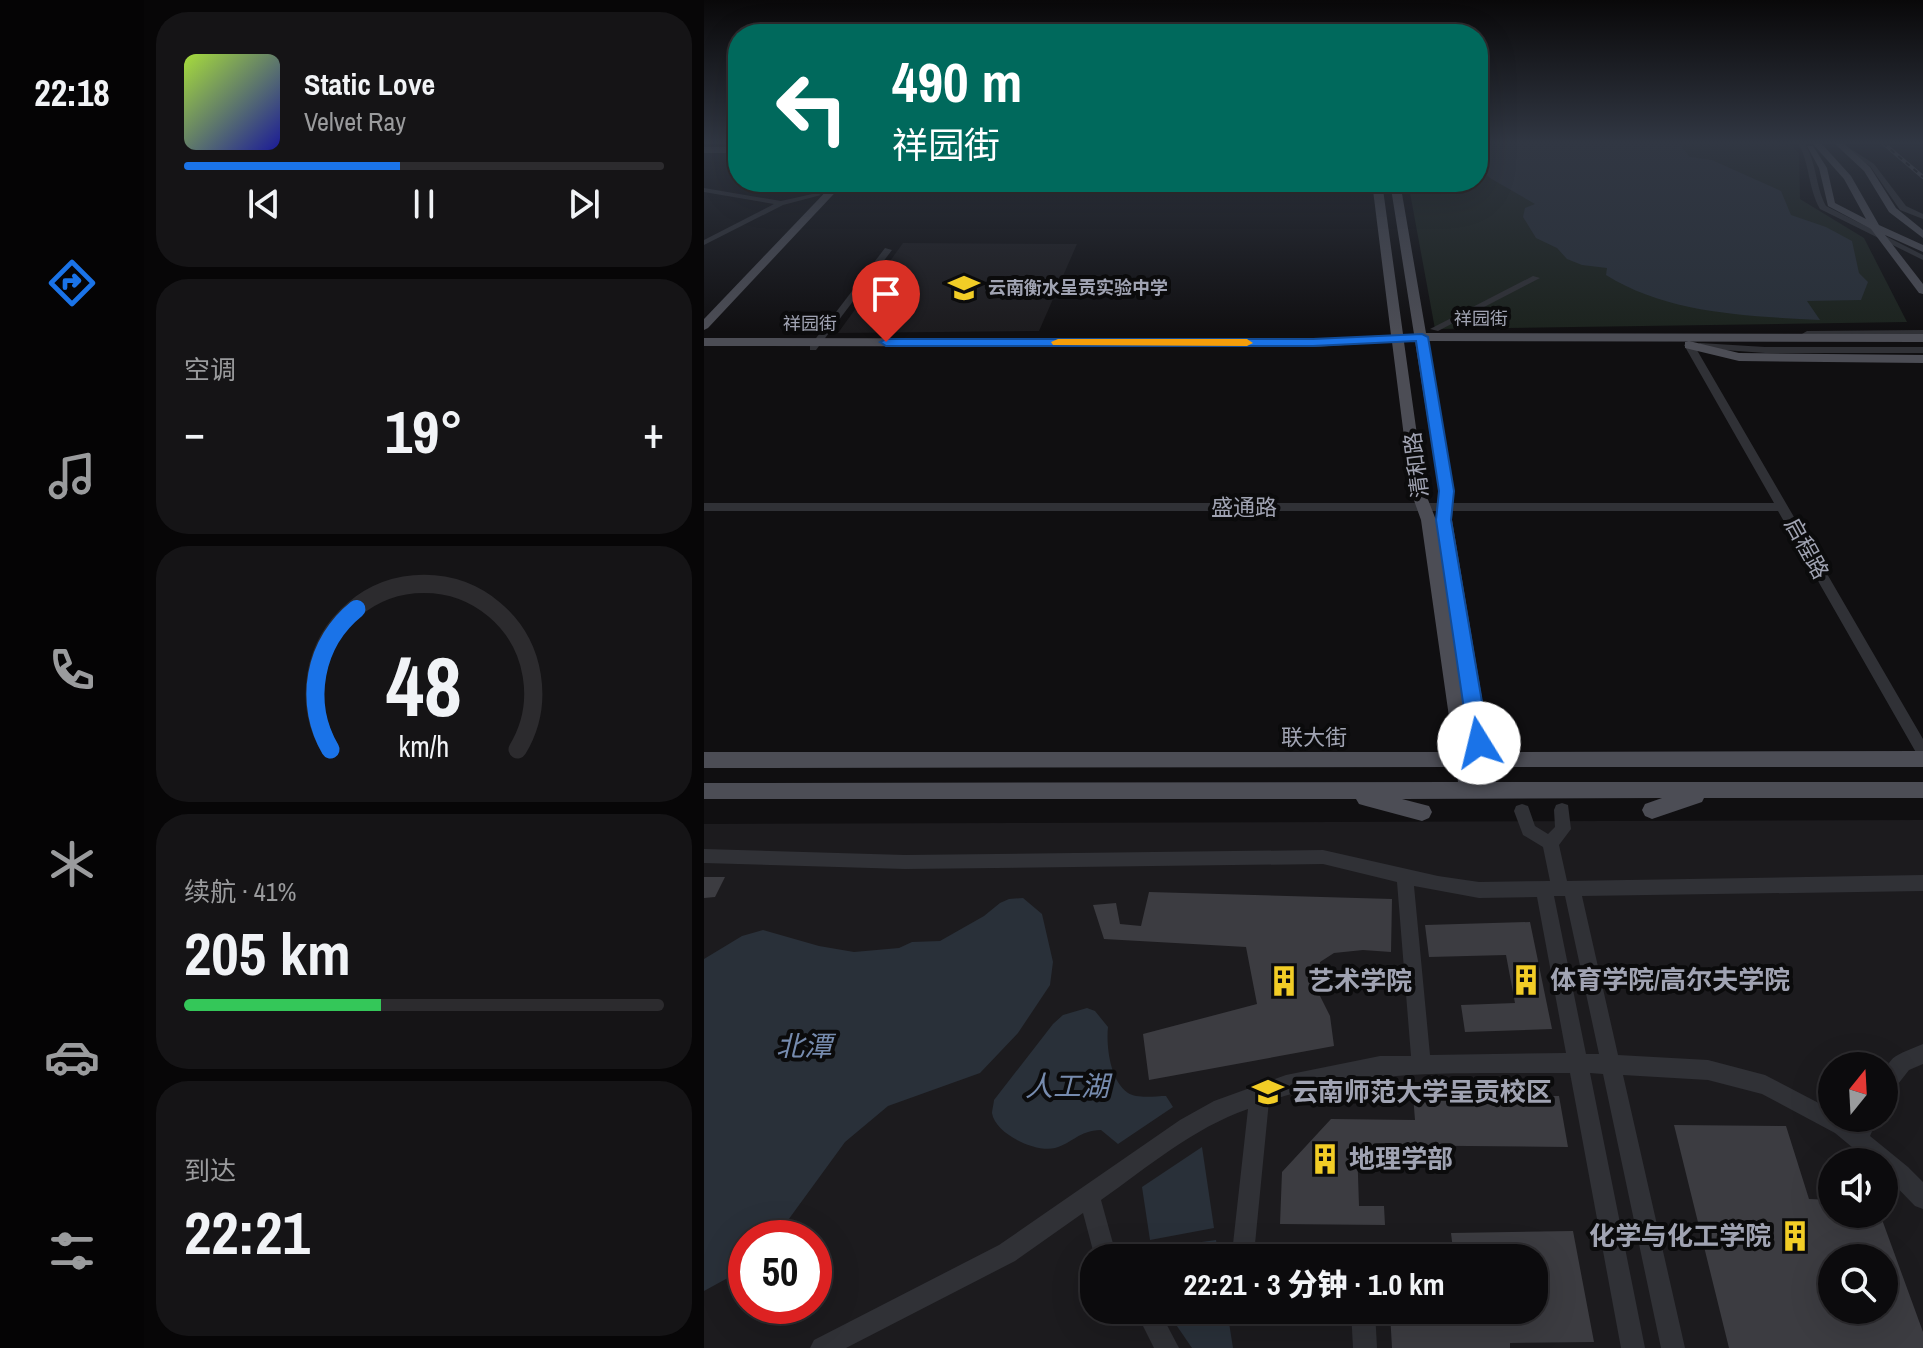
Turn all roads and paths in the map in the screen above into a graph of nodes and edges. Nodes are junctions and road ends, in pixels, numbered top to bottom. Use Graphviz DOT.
graph roads {
  1 [pos="775,206"];
  2 [pos="806,206"];
  3 [pos="817,206"];
  4 [pos="1380,206"];
  5 [pos="1399,206"];
  6 [pos="1822,206"];
  7 [pos="1834,206"];
  8 [pos="1864,206"];
  9 [pos="1880,206"];
  10 [pos="1888,206"];
  11 [pos="1902,206"];
  12 [pos="1923,217"];
  13 [pos="1923,236"];
  14 [pos="704,243"];
  15 [pos="1923,249"];
  16 [pos="888,250"];
  17 [pos="1923,258"];
  18 [pos="1923,274"];
  19 [pos="1536,278"];
  20 [pos="1923,291"];
  21 [pos="704,311"];
  22 [pos="704,326"];
  23 [pos="1435,329"];
  24 [pos="1923,336"];
  25 [pos="1735,337"];
  26 [pos="704,342"];
  27 [pos="1422,342"];
  28 [pos="1470,342"];
  29 [pos="1399,343"];
  30 [pos="815,345"];
  31 [pos="1689,345"];
  32 [pos="1923,347"];
  33 [pos="704,348"];
  34 [pos="1923,359"];
  35 [pos="704,507"];
  36 [pos="1425,507"];
  37 [pos="1445,507"];
  38 [pos="1784,507"];
  39 [pos="1923,752"];
  40 [pos="1923,759"];
  41 [pos="704,760"];
  42 [pos="1473,762"];
  43 [pos="1336,790"];
  44 [pos="1478,790"];
  45 [pos="1713,790"];
  46 [pos="1923,790"];
  47 [pos="704,791"];
  48 [pos="1562,810"];
  49 [pos="1652,810"];
  50 [pos="1522,811"];
  51 [pos="1422,812"];
  52 [pos="1550,843"];
  53 [pos="704,856"];
  54 [pos="1405,875"];
  55 [pos="1923,883"];
  56 [pos="1559,888"];
  57 [pos="1923,1054"];
  58 [pos="1578,1063"];
  59 [pos="1611,1064"];
  60 [pos="1421,1065"];
  61 [pos="1898,1068"];
  62 [pos="1259,1097"];
  63 [pos="1861,1132"];
  64 [pos="1858,1139"];
  65 [pos="1089,1196"];
  66 [pos="1923,1198"];
  67 [pos="1102,1244"];
  68 [pos="1244,1244"];
  69 [pos="1154,1324"];
  70 [pos="1363,1324"];
  71 [pos="822,1348"];
  72 [pos="1167,1348"];
  73 [pos="1365,1348"];
  74 [pos="1633,1348"];
  75 [pos="1673,1348"];
  1 -- 14 [label="street"];
  2 -- 21 [label="main road"];
  3 -- 22 [label="main road"];
  4 -- 29 [label="main road, 清和路"];
  5 -- 27 [label="main road, 清和路"];
  6 -- 17 [label="street"];
  7 -- 15 [label="main road"];
  8 -- 20 [label="main road"];
  9 -- 18 [label="main road"];
  10 -- 13 [label="main road"];
  11 -- 12 [label="street"];
  16 -- 30 [label="street"];
  19 -- 23 [label="street"];
  24 -- 25 [label="main road, 祥园街"];
  24 -- 25 [label="street"];
  25 -- 28 [label="main road, 祥园街"];
  26 -- 30 [label="main road, 祥园街"];
  27 -- 28 [label="main road, 祥园街"];
  27 -- 29 [label="main road, 祥园街"];
  27 -- 37 [label="main road, 清和路"];
  28 -- 31 [label="main road, 祥园街"];
  29 -- 30 [label="main road, 祥园街"];
  29 -- 36 [label="main road, 清和路"];
  30 -- 33 [label="main road, 祥园街"];
  31 -- 32 [label="main road, 祥园街"];
  31 -- 34 [label="main road"];
  31 -- 38 [label="street, 启程路"];
  35 -- 36 [label="street, 盛通路"];
  36 -- 37 [label="street, 盛通路"];
  36 -- 42 [label="main road, 清和路"];
  37 -- 38 [label="street, 盛通路"];
  37 -- 42 [label="main road, 清和路"];
  38 -- 39 [label="street, 启程路"];
  40 -- 42 [label="main road, 联大街"];
  41 -- 42 [label="main road, 联大街"];
  42 -- 44 [label="main road, 清和路"];
  43 -- 44 [label="main road"];
  43 -- 47 [label="main road"];
  43 -- 51 [label="main road"];
  44 -- 45 [label="main road"];
  45 -- 46 [label="main road"];
  45 -- 49 [label="main road"];
  48 -- 52 [label="street"];
  50 -- 52 [label="street"];
  52 -- 56 [label="street"];
  53 -- 54 [label="street"];
  54 -- 56 [label="street"];
  54 -- 60 [label="street"];
  55 -- 56 [label="street"];
  56 -- 58 [label="street"];
  56 -- 59 [label="street"];
  57 -- 61 [label="street"];
  58 -- 59 [label="street"];
  58 -- 60 [label="street"];
  58 -- 74 [label="street"];
  59 -- 64 [label="street"];
  59 -- 75 [label="street"];
  60 -- 62 [label="street"];
  62 -- 65 [label="street"];
  62 -- 68 [label="street"];
  63 -- 64 [label="street"];
  64 -- 66 [label="street"];
  65 -- 67 [label="street"];
  65 -- 71 [label="street"];
  69 -- 72 [label="street"];
  70 -- 73 [label="street"];
}
